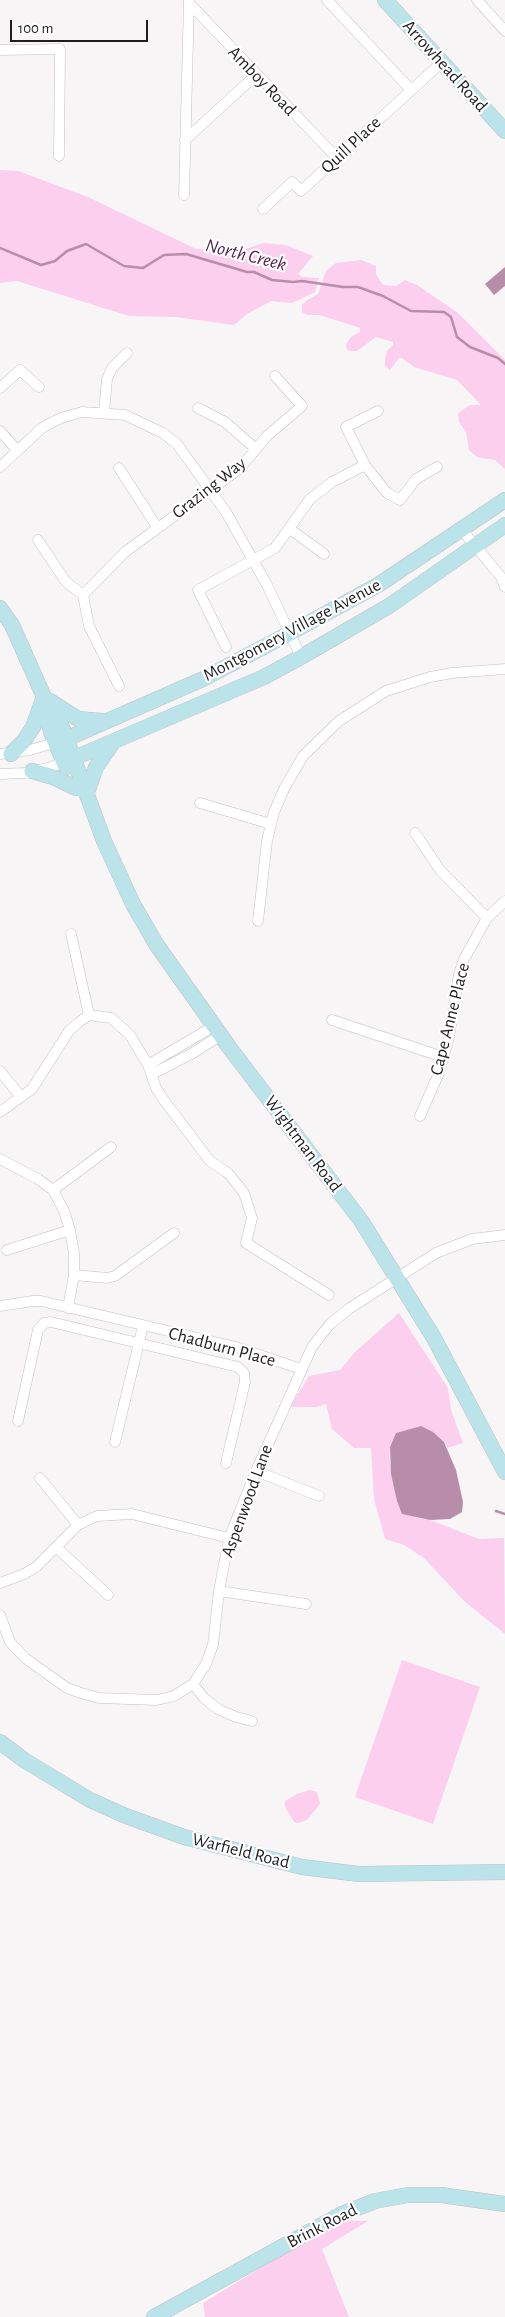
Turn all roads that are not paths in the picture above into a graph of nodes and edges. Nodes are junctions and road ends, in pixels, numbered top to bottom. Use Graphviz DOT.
graph roads {
  1 [pos="327,0"];
  2 [pos="386,0"];
  3 [pos="477,0"];
  4 [pos="189,2"];
  5 [pos="505,31"];
  6 [pos="0,50"];
  7 [pos="441,63"];
  8 [pos="256,75"];
  9 [pos="411,90"];
  10 [pos="505,131"];
  11 [pos="185,140"];
  12 [pos="59,156"];
  13 [pos="336,158"];
  14 [pos="184,194"];
  15 [pos="263,210"];
  16 [pos="126,353"];
  17 [pos="275,376"];
  18 [pos="39,387"];
  19 [pos="0,388"];
  20 [pos="198,408"];
  21 [pos="378,411"];
  22 [pos="104,412"];
  23 [pos="0,431"];
  24 [pos="256,449"];
  25 [pos="17,450"];
  26 [pos="366,465"];
  27 [pos="0,466"];
  28 [pos="437,467"];
  29 [pos="119,468"];
  30 [pos="210,491"];
  31 [pos="505,500"];
  32 [pos="505,525"];
  33 [pos="157,527"];
  34 [pos="290,529"];
  35 [pos="462,530"];
  36 [pos="38,540"];
  37 [pos="476,546"];
  38 [pos="324,554"];
  39 [pos="254,561"];
  40 [pos="505,587"];
  41 [pos="83,594"];
  42 [pos="0,608"];
  43 [pos="290,633"];
  44 [pos="226,647"];
  45 [pos="301,657"];
  46 [pos="505,669"];
  47 [pos="119,686"];
  48 [pos="47,702"];
  49 [pos="106,721"];
  50 [pos="61,740"];
  51 [pos="112,743"];
  52 [pos="5,754"];
  53 [pos="68,761"];
  54 [pos="32,771"];
  55 [pos="0,774"];
  56 [pos="81,790"];
  57 [pos="200,803"];
  58 [pos="271,824"];
  59 [pos="415,833"];
  60 [pos="505,901"];
  61 [pos="487,918"];
  62 [pos="258,921"];
  63 [pos="71,934"];
  64 [pos="89,1015"];
  65 [pos="332,1020"];
  66 [pos="217,1030"];
  67 [pos="443,1057"];
  68 [pos="150,1069"];
  69 [pos="0,1071"];
  70 [pos="21,1097"];
  71 [pos="0,1112"];
  72 [pos="420,1116"];
  73 [pos="111,1147"];
  74 [pos="0,1159"];
  75 [pos="53,1190"];
  76 [pos="70,1230"];
  77 [pos="174,1233"];
  78 [pos="505,1235"];
  79 [pos="7,1250"];
  80 [pos="74,1275"];
  81 [pos="396,1277"];
  82 [pos="329,1295"];
  83 [pos="0,1306"];
  84 [pos="68,1308"];
  85 [pos="142,1326"];
  86 [pos="138,1343"];
  87 [pos="300,1369"];
  88 [pos="18,1421"];
  89 [pos="115,1442"];
  90 [pos="226,1462"];
  91 [pos="256,1471"];
  92 [pos="505,1472"];
  93 [pos="40,1478"];
  94 [pos="319,1496"];
  95 [pos="78,1525"];
  96 [pos="229,1538"];
  97 [pos="57,1548"];
  98 [pos="0,1583"];
  99 [pos="219,1590"];
  100 [pos="108,1594"];
  101 [pos="306,1604"];
  102 [pos="0,1615"];
  103 [pos="193,1684"];
  104 [pos="252,1721"];
  105 [pos="0,1742"];
  106 [pos="505,1872"];
  107 [pos="505,2204"];
  108 [pos="154,2317"];
  1 -- 9 [label="street"];
  2 -- 7 [label="main road, Arrowhead Road"];
  3 -- 5 [label="street"];
  4 -- 8 [label="street, Amboy Road"];
  4 -- 11 [label="street"];
  6 -- 12 [label="street"];
  7 -- 9 [label="street, Quill Place"];
  7 -- 10 [label="main road, Arrowhead Road"];
  8 -- 11 [label="street"];
  8 -- 13 [label="street, Amboy Road"];
  9 -- 13 [label="street, Quill Place"];
  11 -- 14 [label="street"];
  13 -- 15 [label="street, Quill Place"];
  16 -- 22 [label="street"];
  17 -- 24 [label="street, Grazing Way"];
  18 -- 19 [label="street"];
  20 -- 24 [label="street"];
  21 -- 26 [label="street"];
  22 -- 25 [label="street"];
  22 -- 30 [label="street"];
  23 -- 25 [label="street"];
  24 -- 30 [label="street, Grazing Way"];
  25 -- 27 [label="street"];
  26 -- 28 [label="street"];
  26 -- 34 [label="street"];
  29 -- 33 [label="street"];
  30 -- 33 [label="street, Grazing Way"];
  30 -- 39 [label="street"];
  31 -- 35 [label="main road, Montgomery Village Avenue"];
  32 -- 37 [label="main road, Montgomery Village Avenue"];
  33 -- 41 [label="street, Grazing Way"];
  34 -- 38 [label="street"];
  34 -- 39 [label="street"];
  35 -- 37 [label="street"];
  35 -- 43 [label="main road, Montgomery Village Avenue"];
  36 -- 41 [label="street"];
  37 -- 40 [label="street"];
  37 -- 45 [label="main road, Montgomery Village Avenue"];
  39 -- 43 [label="street"];
  39 -- 44 [label="street"];
  41 -- 47 [label="street"];
  42 -- 48 [label="main road, Wightman Road"];
  43 -- 45 [label="street"];
  43 -- 49 [label="main road, Montgomery Village Avenue"];
  45 -- 51 [label="main road, Montgomery Village Avenue"];
  46 -- 58 [label="street"];
  48 -- 49 [label="main road"];
  48 -- 50 [label="main road, Wightman Road"];
  48 -- 52 [label="main road"];
  49 -- 50 [label="main road, Montgomery Village Avenue"];
  50 -- 52 [label="street"];
  50 -- 53 [label="main road, Wightman Road"];
  51 -- 53 [label="main road, Montgomery Village Avenue"];
  51 -- 56 [label="main road"];
  53 -- 54 [label="street"];
  53 -- 56 [label="main road, Wightman Road"];
  54 -- 55 [label="street"];
  54 -- 56 [label="main road"];
  56 -- 66 [label="main road, Wightman Road"];
  57 -- 58 [label="street"];
  58 -- 62 [label="street"];
  59 -- 61 [label="street"];
  60 -- 61 [label="street, Cape Anne Place"];
  61 -- 67 [label="street, Cape Anne Place"];
  63 -- 64 [label="street"];
  64 -- 68 [label="street"];
  64 -- 70 [label="street"];
  65 -- 67 [label="street"];
  66 -- 68 [label="street"];
  66 -- 81 [label="main road, Wightman Road"];
  67 -- 72 [label="street, Cape Anne Place"];
  68 -- 82 [label="street"];
  69 -- 70 [label="street"];
  70 -- 71 [label="street"];
  73 -- 75 [label="street"];
  74 -- 75 [label="street"];
  75 -- 76 [label="street"];
  76 -- 79 [label="street"];
  76 -- 80 [label="street"];
  77 -- 80 [label="street"];
  78 -- 81 [label="street, Aspenwood Lane"];
  80 -- 84 [label="street"];
  81 -- 87 [label="street, Aspenwood Lane"];
  81 -- 92 [label="main road, Wightman Road"];
  83 -- 84 [label="street, Chadburn Place"];
  84 -- 85 [label="street, Chadburn Place"];
  85 -- 86 [label="street"];
  85 -- 87 [label="street, Chadburn Place"];
  86 -- 88 [label="street, Chadburn Place"];
  86 -- 89 [label="street"];
  86 -- 90 [label="street, Chadburn Place"];
  87 -- 91 [label="street, Aspenwood Lane"];
  91 -- 94 [label="street"];
  91 -- 96 [label="street, Aspenwood Lane"];
  93 -- 95 [label="street"];
  95 -- 96 [label="street"];
  95 -- 97 [label="street"];
  96 -- 99 [label="street, Aspenwood Lane"];
  97 -- 98 [label="street"];
  97 -- 100 [label="street"];
  99 -- 101 [label="street"];
  99 -- 103 [label="street, Aspenwood Lane"];
  102 -- 103 [label="street, Aspenwood Lane"];
  103 -- 104 [label="street"];
  105 -- 106 [label="main road, Warfield Road"];
  107 -- 108 [label="main road, Brink Road"];
}
